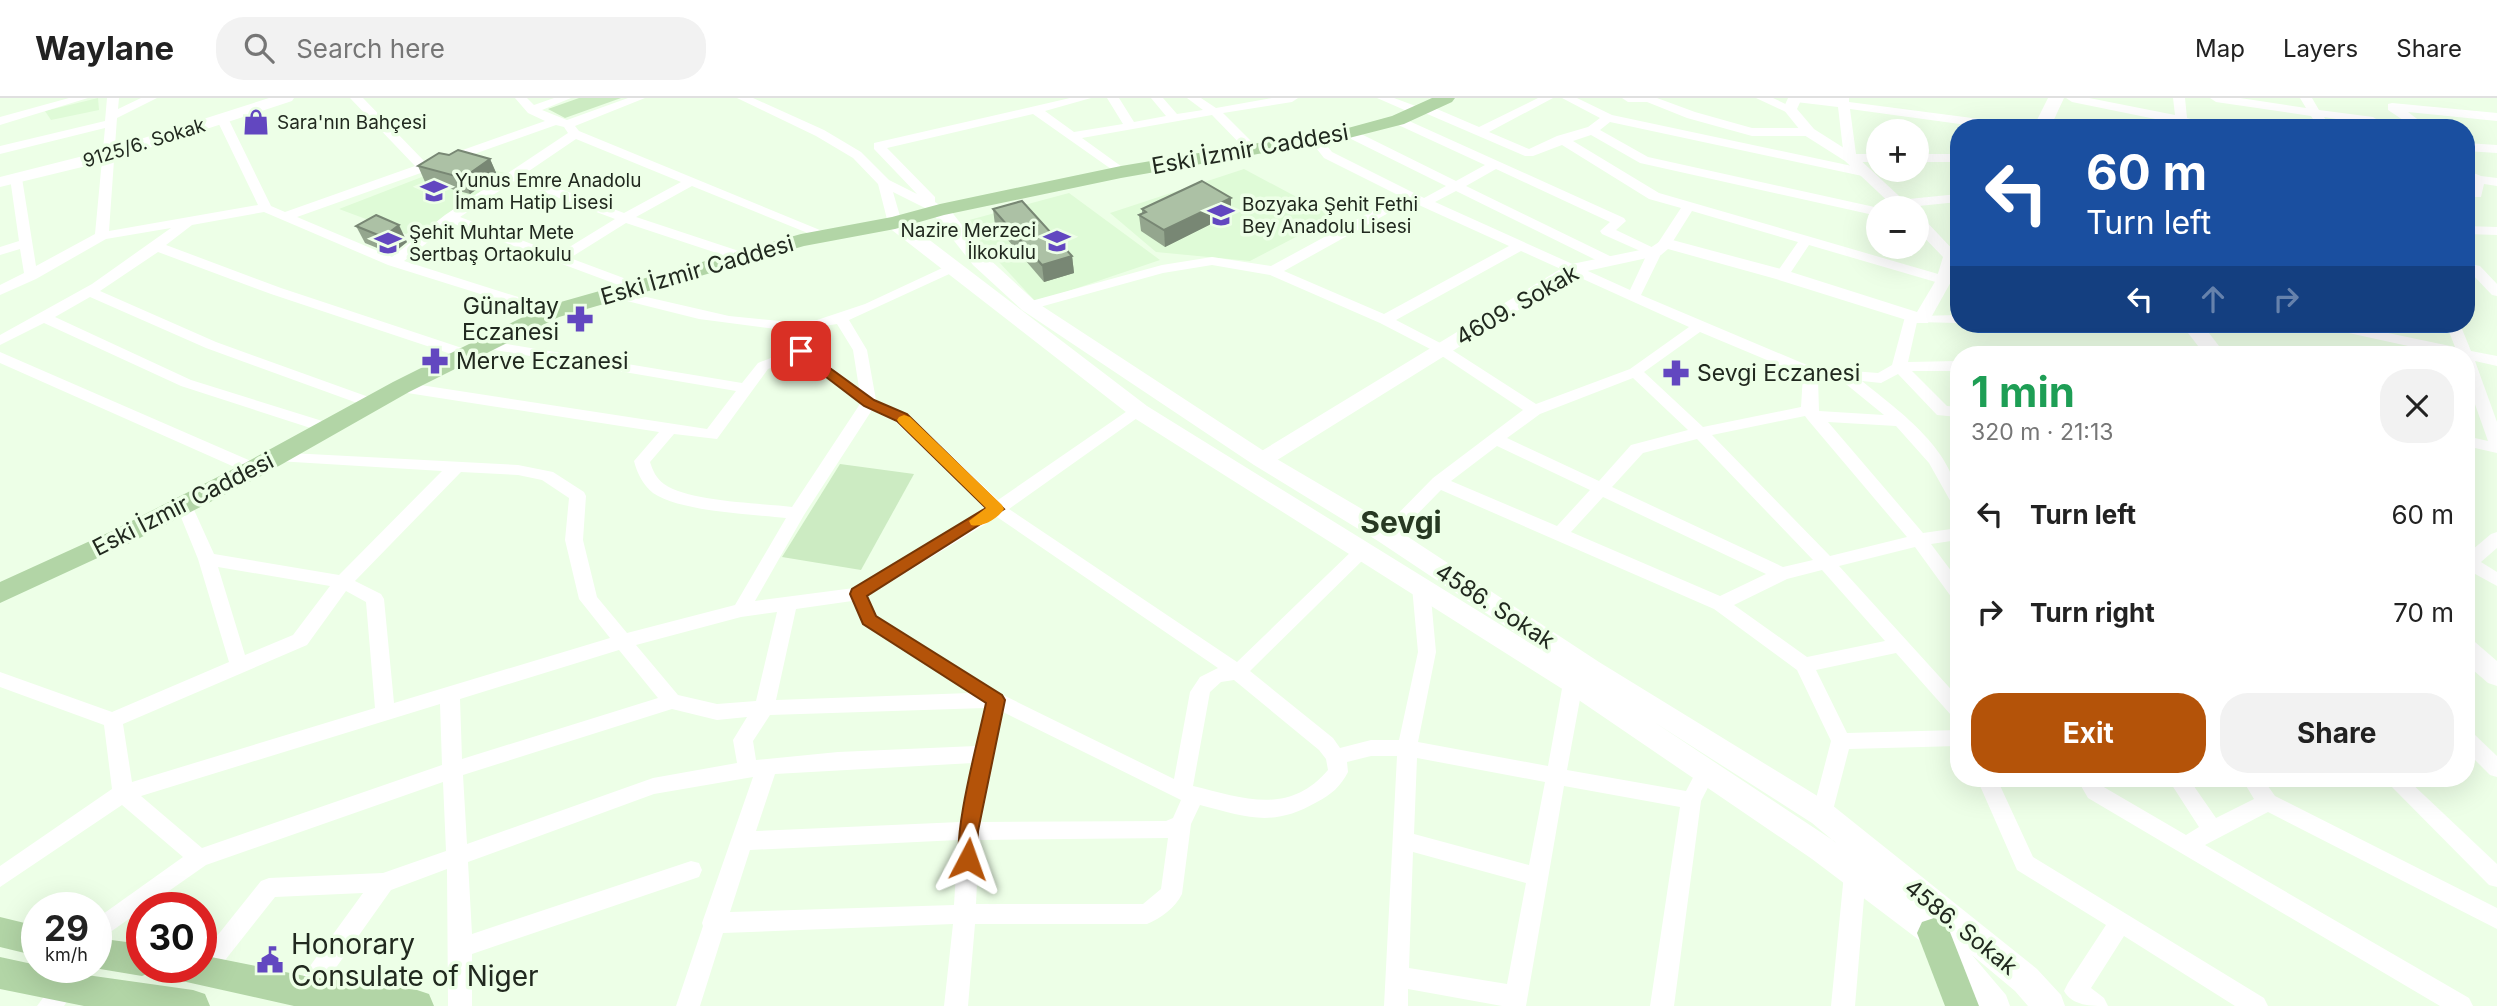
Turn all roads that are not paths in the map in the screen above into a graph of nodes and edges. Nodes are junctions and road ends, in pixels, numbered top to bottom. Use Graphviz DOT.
graph roads {
  1 [pos="57,98"];
  2 [pos="113,98"];
  3 [pos="151,98"];
  4 [pos="286,98"];
  5 [pos="356,98"];
  6 [pos="521,98"];
  7 [pos="565,98"];
  8 [pos="639,98"];
  9 [pos="743,98"];
  10 [pos="1085,98"];
  11 [pos="1113,98"];
  12 [pos="1157,98"];
  13 [pos="1193,98"];
  14 [pos="1292,98"];
  15 [pos="1383,98"];
  16 [pos="1446,98"];
  17 [pos="1547,98"];
  18 [pos="1569,98"];
  19 [pos="1628,98"];
  20 [pos="1650,98"];
  21 [pos="1762,98"];
  22 [pos="2056,98"];
  23 [pos="2072,98"];
  24 [pos="2179,98"];
  25 [pos="2216,98"];
  26 [pos="2306,98"];
  27 [pos="78,99"];
  28 [pos="1843,100"];
  29 [pos="1794,102"];
  30 [pos="2389,102"];
  31 [pos="532,110"];
  32 [pos="1036,110"];
  33 [pos="1423,110"];
  34 [pos="1215,111"];
  35 [pos="2141,111"];
  36 [pos="2316,114"];
  37 [pos="2497,117"];
  38 [pos="222,118"];
  39 [pos="1174,118"];
  40 [pos="1608,118"];
  41 [pos="112,119"];
  42 [pos="1962,119"];
  43 [pos="2046,119"];
  44 [pos="2139,119"];
  45 [pos="2168,119"];
  46 [pos="2181,119"];
  47 [pos="2319,119"];
  48 [pos="2357,119"];
  49 [pos="2411,119"];
  50 [pos="1398,120"];
  51 [pos="0,121"];
  52 [pos="1130,125"];
  53 [pos="566,126"];
  54 [pos="1592,130"];
  55 [pos="1479,132"];
  56 [pos="1809,132"];
  57 [pos="1349,133"];
  58 [pos="1073,136"];
  59 [pos="1315,139"];
  60 [pos="1561,139"];
  61 [pos="2475,148"];
  62 [pos="2497,149"];
  63 [pos="0,150"];
  64 [pos="1253,150"];
  65 [pos="109,155"];
  66 [pos="1850,158"];
  67 [pos="1866,158"];
  68 [pos="1929,158"];
  69 [pos="1950,158"];
  70 [pos="1494,165"];
  71 [pos="423,167"];
  72 [pos="1121,172"];
  73 [pos="1866,172"];
  74 [pos="1866,173"];
  75 [pos="511,175"];
  76 [pos="2475,178"];
  77 [pos="8,180"];
  78 [pos="690,182"];
  79 [pos="1877,182"];
  80 [pos="2497,182"];
  81 [pos="884,183"];
  82 [pos="1455,186"];
  83 [pos="1410,196"];
  84 [pos="1891,196"];
  85 [pos="1950,199"];
  86 [pos="1426,202"];
  87 [pos="1929,202"];
  88 [pos="266,208"];
  89 [pos="1688,208"];
  90 [pos="1866,209"];
  91 [pos="940,210"];
  92 [pos="284,217"];
  93 [pos="450,218"];
  94 [pos="625,218"];
  95 [pos="190,220"];
  96 [pos="895,223"];
  97 [pos="2475,230"];
  98 [pos="2497,231"];
  99 [pos="1929,232"];
  100 [pos="825,235"];
  101 [pos="102,236"];
  102 [pos="1807,239"];
  103 [pos="26,243"];
  104 [pos="1521,245"];
  105 [pos="158,247"];
  106 [pos="1660,248"];
  107 [pos="0,251"];
  108 [pos="1950,252"];
  109 [pos="561,258"];
  110 [pos="746,258"];
  111 [pos="1609,261"];
  112 [pos="394,262"];
  113 [pos="953,267"];
  114 [pos="1573,269"];
  115 [pos="2475,269"];
  116 [pos="2497,270"];
  117 [pos="1273,271"];
  118 [pos="2475,273"];
  119 [pos="31,275"];
  120 [pos="1782,275"];
  121 [pos="1950,279"];
  122 [pos="1950,280"];
  123 [pos="640,289"];
  124 [pos="89,290"];
  125 [pos="0,291"];
  126 [pos="2497,292"];
  127 [pos="616,294"];
  128 [pos="1633,297"];
  129 [pos="1029,306"];
  130 [pos="551,312"];
  131 [pos="44,318"];
  132 [pos="1917,318"];
  133 [pos="841,319"];
  134 [pos="1950,319"];
  135 [pos="1385,320"];
  136 [pos="1699,326"];
  137 [pos="790,327"];
  138 [pos="2365,333"];
  139 [pos="0,341"];
  140 [pos="2422,346"];
  141 [pos="1441,349"];
  142 [pos="479,350"];
  143 [pos="801,351"];
  144 [pos="0,357"];
  145 [pos="2475,358"];
  146 [pos="2497,362"];
  147 [pos="1899,366"];
  148 [pos="1950,366"];
  149 [pos="1635,372"];
  150 [pos="1811,373"];
  151 [pos="1846,376"];
  152 [pos="2475,384"];
  153 [pos="401,387"];
  154 [pos="745,388"];
  155 [pos="2481,400"];
  156 [pos="371,403"];
  157 [pos="869,403"];
  158 [pos="1534,410"];
  159 [pos="1139,411"];
  160 [pos="1950,411"];
  161 [pos="1812,413"];
  162 [pos="1901,421"];
  163 [pos="326,428"];
  164 [pos="670,429"];
  165 [pos="1702,432"];
  166 [pos="1495,439"];
  167 [pos="2475,442"];
  168 [pos="2497,446"];
  169 [pos="277,456"];
  170 [pos="1262,460"];
  171 [pos="457,466"];
  172 [pos="254,469"];
  173 [pos="1439,482"];
  174 [pos="1950,486"];
  175 [pos="1601,487"];
  176 [pos="184,505"];
  177 [pos="997,509"];
  178 [pos="797,513"];
  179 [pos="1560,534"];
  180 [pos="1387,535"];
  181 [pos="1950,535"];
  182 [pos="2497,538"];
  183 [pos="1919,540"];
  184 [pos="1362,551"];
  185 [pos="2475,555"];
  186 [pos="207,559"];
  187 [pos="1827,561"];
  188 [pos="2475,566"];
  189 [pos="1782,574"];
  190 [pos="2497,580"];
  191 [pos="343,582"];
  192 [pos="1950,582"];
  193 [pos="3,586"];
  194 [pos="1421,587"];
  195 [pos="858,594"];
  196 [pos="788,603"];
  197 [pos="1720,604"];
  198 [pos="741,610"];
  199 [pos="624,641"];
  200 [pos="1900,645"];
  201 [pos="2475,657"];
  202 [pos="239,665"];
  203 [pos="1804,665"];
  204 [pos="1238,672"];
  205 [pos="2497,676"];
  206 [pos="0,679"];
  207 [pos="1573,683"];
  208 [pos="450,694"];
  209 [pos="996,700"];
  210 [pos="672,701"];
  211 [pos="1950,701"];
  212 [pos="764,708"];
  213 [pos="385,713"];
  214 [pos="113,720"];
  215 [pos="1950,738"];
  216 [pos="1841,741"];
  217 [pos="1407,748"];
  218 [pos="2475,748"];
  219 [pos="985,754"];
  220 [pos="1336,757"];
  221 [pos="757,767"];
  222 [pos="2497,769"];
  223 [pos="450,771"];
  224 [pos="1706,772"];
  225 [pos="1556,775"];
  226 [pos="1991,787"];
  227 [pos="2092,787"];
  228 [pos="2183,787"];
  229 [pos="2258,787"];
  230 [pos="2402,787"];
  231 [pos="123,793"];
  232 [pos="1188,794"];
  233 [pos="1691,801"];
  234 [pos="2268,802"];
  235 [pos="1822,814"];
  236 [pos="1181,824"];
  237 [pos="2212,830"];
  238 [pos="969,831"];
  239 [pos="1401,840"];
  240 [pos="740,841"];
  241 [pos="2187,845"];
  242 [pos="459,854"];
  243 [pos="199,858"];
  244 [pos="691,870"];
  245 [pos="1855,874"];
  246 [pos="1537,877"];
  247 [pos="0,878"];
  248 [pos="2497,878"];
  249 [pos="383,883"];
  250 [pos="965,914"];
  251 [pos="2497,919"];
  252 [pos="112,921"];
  253 [pos="2120,922"];
  254 [pos="713,923"];
  255 [pos="0,932"];
  256 [pos="1934,933"];
  257 [pos="21,937"];
  258 [pos="217,945"];
  259 [pos="463,947"];
  260 [pos="0,973"];
  261 [pos="217,974"];
  262 [pos="1398,978"];
  263 [pos="305,992"];
  264 [pos="57,996"];
  265 [pos="1515,1001"];
  266 [pos="178,1005"];
  267 [pos="2250,1005"];
  268 [pos="416,1006"];
  269 [pos="460,1006"];
  270 [pos="688,1006"];
  271 [pos="956,1006"];
  272 [pos="1396,1006"];
  273 [pos="1662,1006"];
  274 [pos="1843,1006"];
  275 [pos="1962,1006"];
  276 [pos="1994,1006"];
  277 [pos="2049,1006"];
  278 [pos="2096,1006"];
  279 [pos="2461,1006"];
  1 -- 27 [label="street"];
  2 -- 41 [label="street"];
  3 -- 41 [label="street"];
  4 -- 38 [label="main road, 9125/6. Sokak"];
  5 -- 71 [label="street"];
  6 -- 31 [label="street"];
  7 -- 31 [label="street"];
  8 -- 53 [label="street"];
  9 -- 81 [label="street"];
  10 -- 32 [label="street"];
  11 -- 52 [label="street"];
  12 -- 39 [label="street"];
  13 -- 34 [label="street"];
  14 -- 34 [label="street"];
  15 -- 33 [label="street"];
  16 -- 33 [label="main road, Eski İzmir Caddesi"];
  17 -- 55 [label="street"];
  18 -- 40 [label="street"];
  19 -- 20 [label="street"];
  20 -- 56 [label="street"];
  21 -- 29 [label="street"];
  22 -- 43 [label="main road"];
  23 -- 35 [label="street"];
  24 -- 46 [label="street"];
  25 -- 36 [label="street"];
  26 -- 36 [label="street"];
  27 -- 51 [label="street"];
  28 -- 29 [label="street"];
  28 -- 42 [label="street"];
  28 -- 66 [label="street"];
  29 -- 56 [label="street"];
  30 -- 37 [label="street"];
  30 -- 49 [label="street"];
  31 -- 53 [label="street"];
  32 -- 58 [label="street"];
  32 -- 91 [label="street"];
  33 -- 50 [label="main road, Eski İzmir Caddesi"];
  33 -- 55 [label="street"];
  34 -- 39 [label="street"];
  34 -- 64 [label="street"];
  35 -- 44 [label="street"];
  35 -- 45 [label="street"];
  36 -- 47 [label="street"];
  36 -- 48 [label="street"];
  38 -- 65 [label="main road, 9125/6. Sokak"];
  38 -- 88 [label="street"];
  39 -- 52 [label="street"];
  40 -- 54 [label="street"];
  40 -- 74 [label="street"];
  41 -- 63 [label="street"];
  41 -- 65 [label="street"];
  50 -- 57 [label="main road, Eski İzmir Caddesi"];
  50 -- 70 [label="street"];
  52 -- 58 [label="street"];
  53 -- 71 [label="street"];
  53 -- 75 [label="street"];
  53 -- 78 [label="street"];
  54 -- 60 [label="street"];
  54 -- 90 [label="street"];
  55 -- 60 [label="street"];
  56 -- 66 [label="street"];
  57 -- 59 [label="main road, Eski İzmir Caddesi"];
  57 -- 82 [label="street"];
  58 -- 72 [label="street"];
  59 -- 64 [label="main road, Eski İzmir Caddesi"];
  59 -- 83 [label="street"];
  60 -- 89 [label="street"];
  61 -- 62 [label="street"];
  64 -- 72 [label="main road, Eski İzmir Caddesi"];
  65 -- 77 [label="main road, 9125/6. Sokak"];
  65 -- 101 [label="street"];
  66 -- 67 [label="street"];
  66 -- 73 [label="street"];
  68 -- 69 [label="street"];
  70 -- 82 [label="street"];
  70 -- 106 [label="street"];
  71 -- 92 [label="street"];
  72 -- 91 [label="main road, Eski İzmir Caddesi"];
  75 -- 93 [label="street"];
  75 -- 94 [label="street"];
  76 -- 80 [label="street"];
  77 -- 103 [label="street"];
  78 -- 94 [label="street"];
  78 -- 100 [label="street"];
  79 -- 84 [label="street"];
  81 -- 91 [label="street"];
  81 -- 96 [label="street"];
  82 -- 86 [label="street"];
  82 -- 111 [label="street"];
  83 -- 86 [label="street"];
  83 -- 117 [label="street"];
  85 -- 87 [label="street"];
  86 -- 104 [label="street"];
  88 -- 92 [label="street"];
  88 -- 95 [label="street"];
  89 -- 102 [label="street"];
  89 -- 106 [label="street"];
  91 -- 96 [label="main road, Eski İzmir Caddesi"];
  91 -- 129 [label="main road, 4586. Sokak"];
  92 -- 112 [label="street"];
  93 -- 109 [label="street"];
  93 -- 112 [label="street"];
  94 -- 109 [label="street"];
  94 -- 110 [label="street"];
  95 -- 101 [label="street"];
  95 -- 105 [label="street"];
  96 -- 100 [label="main road, Eski İzmir Caddesi"];
  96 -- 113 [label="main road, 4586. Sokak"];
  97 -- 98 [label="street"];
  99 -- 108 [label="street"];
  100 -- 110 [label="main road, Eski İzmir Caddesi"];
  101 -- 119 [label="street"];
  102 -- 120 [label="street"];
  102 -- 121 [label="street"];
  103 -- 107 [label="street"];
  103 -- 119 [label="street"];
  104 -- 114 [label="street"];
  104 -- 135 [label="street"];
  105 -- 124 [label="street"];
  105 -- 142 [label="street"];
  106 -- 111 [label="street, 4609. Sokak"];
  106 -- 120 [label="street, 4609. Sokak"];
  106 -- 128 [label="street"];
  109 -- 123 [label="street"];
  110 -- 123 [label="main road, Eski İzmir Caddesi"];
  111 -- 114 [label="street, 4609. Sokak"];
  112 -- 130 [label="street"];
  113 -- 133 [label="street"];
  113 -- 159 [label="main road, 4586. Sokak"];
  114 -- 128 [label="street"];
  114 -- 141 [label="street, 4609. Sokak"];
  115 -- 116 [label="street"];
  117 -- 129 [label="street"];
  117 -- 135 [label="street"];
  118 -- 126 [label="street"];
  119 -- 125 [label="street"];
  120 -- 132 [label="street, 4609. Sokak"];
  122 -- 132 [label="street"];
  123 -- 127 [label="main road, Eski İzmir Caddesi"];
  124 -- 131 [label="street"];
  124 -- 156 [label="street"];
  127 -- 130 [label="main road, Eski İzmir Caddesi"];
  127 -- 137 [label="street"];
  128 -- 136 [label="street"];
  129 -- 170 [label="main road, 4586. Sokak"];
  130 -- 142 [label="main road, Eski İzmir Caddesi"];
  131 -- 139 [label="street"];
  131 -- 163 [label="street"];
  132 -- 134 [label="street"];
  132 -- 147 [label="street"];
  133 -- 137 [label="street"];
  133 -- 157 [label="street"];
  135 -- 141 [label="street"];
  136 -- 149 [label="street"];
  136 -- 150 [label="street"];
  137 -- 143 [label="street"];
  138 -- 140 [label="street"];
  141 -- 158 [label="street"];
  141 -- 170 [label="street, 4609. Sokak"];
  142 -- 153 [label="main road, Eski İzmir Caddesi"];
  142 -- 154 [label="street"];
  143 -- 154 [label="street"];
  143 -- 157 [label="street"];
  144 -- 172 [label="street"];
  145 -- 146 [label="street"];
  147 -- 148 [label="street"];
  147 -- 151 [label="street"];
  147 -- 160 [label="street"];
  149 -- 158 [label="street"];
  149 -- 165 [label="street"];
  150 -- 151 [label="street"];
  150 -- 161 [label="street"];
  151 -- 162 [label="street"];
  152 -- 155 [label="street"];
  153 -- 156 [label="main road, Eski İzmir Caddesi"];
  153 -- 164 [label="street"];
  154 -- 164 [label="street"];
  155 -- 168 [label="street"];
  156 -- 163 [label="main road, Eski İzmir Caddesi"];
  157 -- 177 [label="street"];
  157 -- 178 [label="street"];
  158 -- 166 [label="street"];
  159 -- 177 [label="street"];
  159 -- 184 [label="main road, 4586. Sokak"];
  161 -- 162 [label="street"];
  161 -- 165 [label="street"];
  161 -- 183 [label="street"];
  162 -- 174 [label="street"];
  163 -- 169 [label="main road, Eski İzmir Caddesi"];
  164 -- 178 [label="street"];
  165 -- 175 [label="street"];
  165 -- 187 [label="street"];
  166 -- 173 [label="street"];
  166 -- 175 [label="street"];
  167 -- 168 [label="street"];
  169 -- 171 [label="street"];
  169 -- 172 [label="main road, Eski İzmir Caddesi"];
  170 -- 180 [label="main road, 4586. Sokak"];
  171 -- 191 [label="street"];
  171 -- 199 [label="street"];
  172 -- 176 [label="main road, Eski İzmir Caddesi"];
  173 -- 179 [label="street"];
  173 -- 180 [label="street"];
  175 -- 179 [label="street"];
  175 -- 189 [label="street"];
  176 -- 186 [label="street"];
  176 -- 193 [label="main road, Eski İzmir Caddesi"];
  177 -- 195 [label="street"];
  177 -- 204 [label="street"];
  178 -- 198 [label="street"];
  179 -- 197 [label="street"];
  180 -- 235 [label="main road, 4586. Sokak"];
  181 -- 183 [label="street"];
  182 -- 185 [label="street"];
  183 -- 187 [label="street"];
  183 -- 192 [label="street"];
  184 -- 194 [label="main road, 4586. Sokak"];
  184 -- 204 [label="street"];
  186 -- 191 [label="street"];
  186 -- 202 [label="street"];
  187 -- 189 [label="street"];
  187 -- 200 [label="street"];
  188 -- 190 [label="street"];
  189 -- 197 [label="street"];
  191 -- 202 [label="street"];
  191 -- 213 [label="street"];
  194 -- 207 [label="main road, 4586. Sokak"];
  194 -- 217 [label="street"];
  195 -- 196 [label="street"];
  195 -- 209 [label="street"];
  196 -- 198 [label="street"];
  196 -- 212 [label="street"];
  197 -- 203 [label="street"];
  198 -- 199 [label="street"];
  199 -- 208 [label="street"];
  199 -- 210 [label="street"];
  200 -- 203 [label="street"];
  200 -- 211 [label="street"];
  201 -- 205 [label="main road"];
  202 -- 214 [label="street"];
  203 -- 216 [label="street"];
  204 -- 220 [label="street"];
  204 -- 232 [label="street"];
  206 -- 214 [label="street"];
  207 -- 224 [label="main road, 4586. Sokak"];
  207 -- 225 [label="street"];
  208 -- 213 [label="street"];
  208 -- 223 [label="street"];
  209 -- 212 [label="street"];
  209 -- 219 [label="street"];
  209 -- 232 [label="street"];
  210 -- 212 [label="street"];
  210 -- 223 [label="street"];
  212 -- 221 [label="street"];
  213 -- 231 [label="street"];
  214 -- 231 [label="street"];
  215 -- 216 [label="street"];
  216 -- 235 [label="street"];
  217 -- 220 [label="street"];
  217 -- 225 [label="street"];
  217 -- 239 [label="street"];
  218 -- 222 [label="street"];
  219 -- 221 [label="street"];
  219 -- 238 [label="street"];
  220 -- 232 [label="street"];
  221 -- 240 [label="street"];
  221 -- 242 [label="street"];
  223 -- 242 [label="street"];
  223 -- 243 [label="street"];
  224 -- 233 [label="street"];
  224 -- 245 [label="main road, 4586. Sokak"];
  225 -- 233 [label="street"];
  225 -- 246 [label="street"];
  226 -- 253 [label="street"];
  227 -- 241 [label="street"];
  228 -- 237 [label="street"];
  229 -- 234 [label="street"];
  230 -- 248 [label="street"];
  231 -- 243 [label="street"];
  231 -- 247 [label="street"];
  232 -- 236 [label="street"];
  233 -- 273 [label="street"];
  234 -- 237 [label="street"];
  234 -- 251 [label="street"];
  235 -- 277 [label="main road, 4586. Sokak"];
  236 -- 238 [label="street"];
  236 -- 250 [label="street"];
  237 -- 241 [label="street"];
  238 -- 240 [label="street"];
  238 -- 250 [label="street"];
  239 -- 246 [label="street"];
  239 -- 262 [label="street"];
  240 -- 254 [label="street"];
  241 -- 279 [label="street"];
  242 -- 249 [label="street"];
  242 -- 259 [label="street"];
  243 -- 252 [label="street"];
  244 -- 259 [label="street"];
  245 -- 256 [label="main road, 4586. Sokak"];
  245 -- 274 [label="street"];
  246 -- 265 [label="street"];
  249 -- 258 [label="street"];
  249 -- 263 [label="street"];
  250 -- 254 [label="street"];
  250 -- 271 [label="street"];
  253 -- 267 [label="street"];
  253 -- 278 [label="street"];
  254 -- 270 [label="street"];
  255 -- 257 [label="main road"];
  256 -- 275 [label="main road"];
  256 -- 276 [label="main road, 4586. Sokak"];
  259 -- 269 [label="street"];
  260 -- 264 [label="main road"];
  261 -- 263 [label="main road"];
  262 -- 265 [label="street"];
  262 -- 272 [label="street"];
  263 -- 268 [label="main road"];
  264 -- 266 [label="main road"];
}
